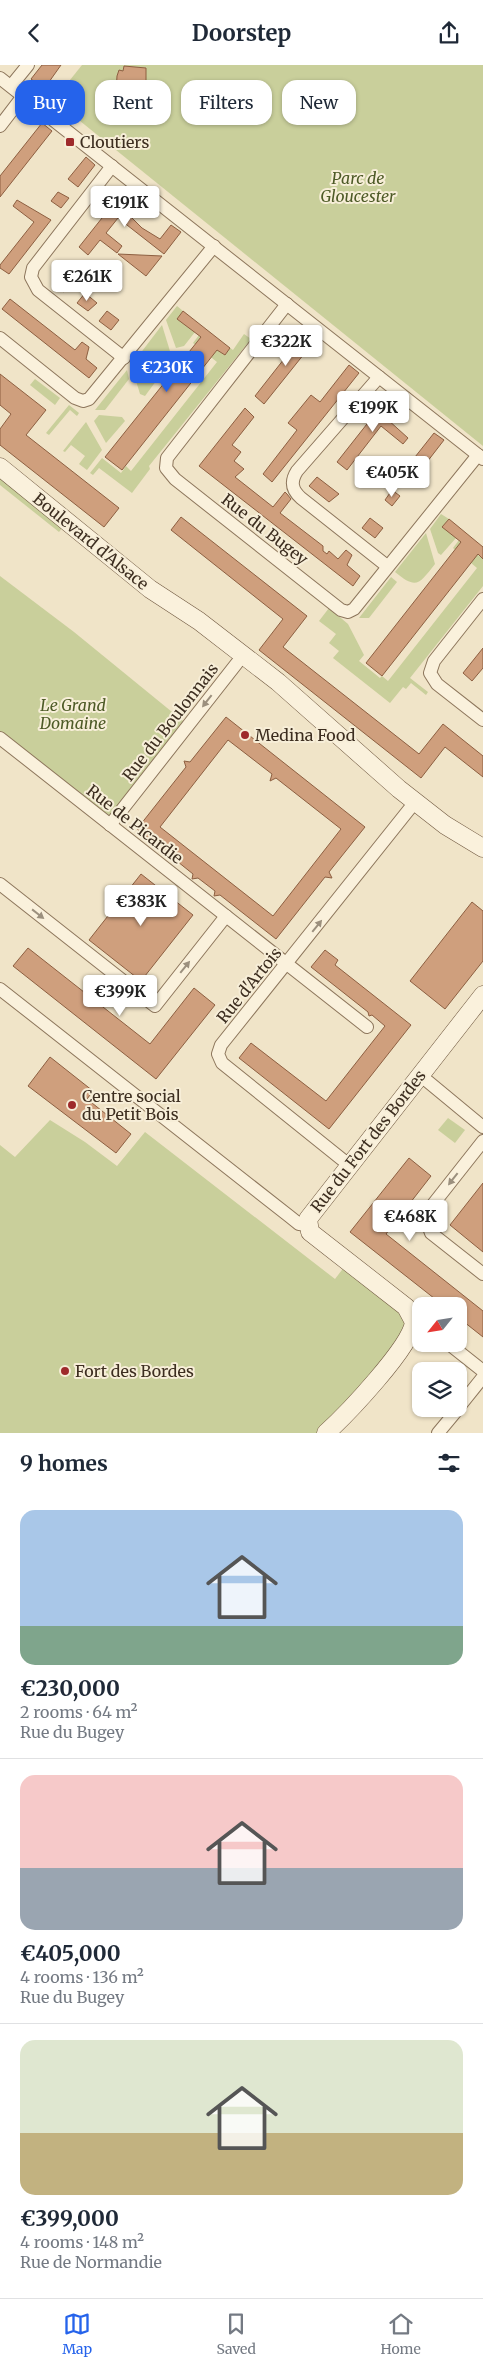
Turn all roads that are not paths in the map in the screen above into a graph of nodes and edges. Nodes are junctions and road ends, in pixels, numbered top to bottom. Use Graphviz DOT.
graph roads {
  1 [pos="28,65"];
  2 [pos="0,77"];
  3 [pos="11,86"];
  4 [pos="15,89"];
  5 [pos="15,106"];
  6 [pos="59,125"];
  7 [pos="0,126"];
  8 [pos="112,167"];
  9 [pos="214,246"];
  10 [pos="287,304"];
  11 [pos="0,338"];
  12 [pos="124,358"];
  13 [pos="379,377"];
  14 [pos="480,457"];
  15 [pos="0,467"];
  16 [pos="387,566"];
  17 [pos="483,599"];
  18 [pos="184,612"];
  19 [pos="237,663"];
  20 [pos="310,711"];
  21 [pos="483,721"];
  22 [pos="0,738"];
  23 [pos="415,801"];
  24 [pos="110,825"];
  25 [pos="483,848"];
  26 [pos="0,884"];
  27 [pos="226,916"];
  28 [pos="286,964"];
  29 [pos="0,989"];
  30 [pos="483,995"];
  31 [pos="367,1027"];
  32 [pos="420,1075"];
  33 [pos="483,1127"];
  34 [pos="483,1141"];
  35 [pos="349,1165"];
  36 [pos="308,1225"];
  37 [pos="483,1274"];
  38 [pos="412,1314"];
  39 [pos="412,1332"];
  40 [pos="460,1353"];
  41 [pos="483,1371"];
  42 [pos="483,1377"];
  43 [pos="467,1397"];
  44 [pos="451,1417"];
  45 [pos="326,1433"];
  46 [pos="438,1433"];
  1 -- 3 [label="street"];
  2 -- 3 [label="street"];
  3 -- 4 [label="street"];
  5 -- 7 [label="street"];
  6 -- 8 [label="street"];
  8 -- 9 [label="street"];
  8 -- 12 [label="street"];
  9 -- 10 [label="street"];
  9 -- 12 [label="street"];
  10 -- 13 [label="street"];
  10 -- 16 [label="street, Rue du Bugey"];
  11 -- 12 [label="street"];
  13 -- 14 [label="street"];
  13 -- 16 [label="street"];
  14 -- 16 [label="street, Rue du Bugey"];
  15 -- 18 [label="street, Boulevard d'Alsace"];
  17 -- 21 [label="street"];
  18 -- 19 [label="street, Boulevard d'Alsace"];
  18 -- 20 [label="street, Boulevard d'Alsace"];
  19 -- 20 [label="street, Boulevard d'Alsace"];
  19 -- 24 [label="street, Rue du Boulonnais, one-way"];
  20 -- 23 [label="street, Boulevard d'Alsace"];
  22 -- 24 [label="street, Rue de Picardie"];
  23 -- 25 [label="street, Boulevard d'Alsace"];
  28 -- 23 [label="street, Rue d'Artois, one-way"];
  24 -- 27 [label="street, Rue de Picardie"];
  26 -- 27 [label="street, one-way"];
  27 -- 28 [label="street, Rue de Picardie"];
  28 -- 31 [label="street, Rue de Picardie"];
  28 -- 35 [label="street, Rue d'Artois"];
  29 -- 36 [label="street"];
  30 -- 32 [label="street, Rue du Fort des Bordes"];
  32 -- 33 [label="street"];
  32 -- 35 [label="street, Rue du Fort des Bordes"];
  34 -- 37 [label="street, one-way"];
  35 -- 36 [label="street, Rue du Fort des Bordes"];
  36 -- 38 [label="street, Rue du Fort des Bordes"];
  39 -- 45 [label="street, Rue du Fort des Bordes"];
  40 -- 41 [label="street"];
  42 -- 43 [label="street"];
  44 -- 46 [label="street"];
}
